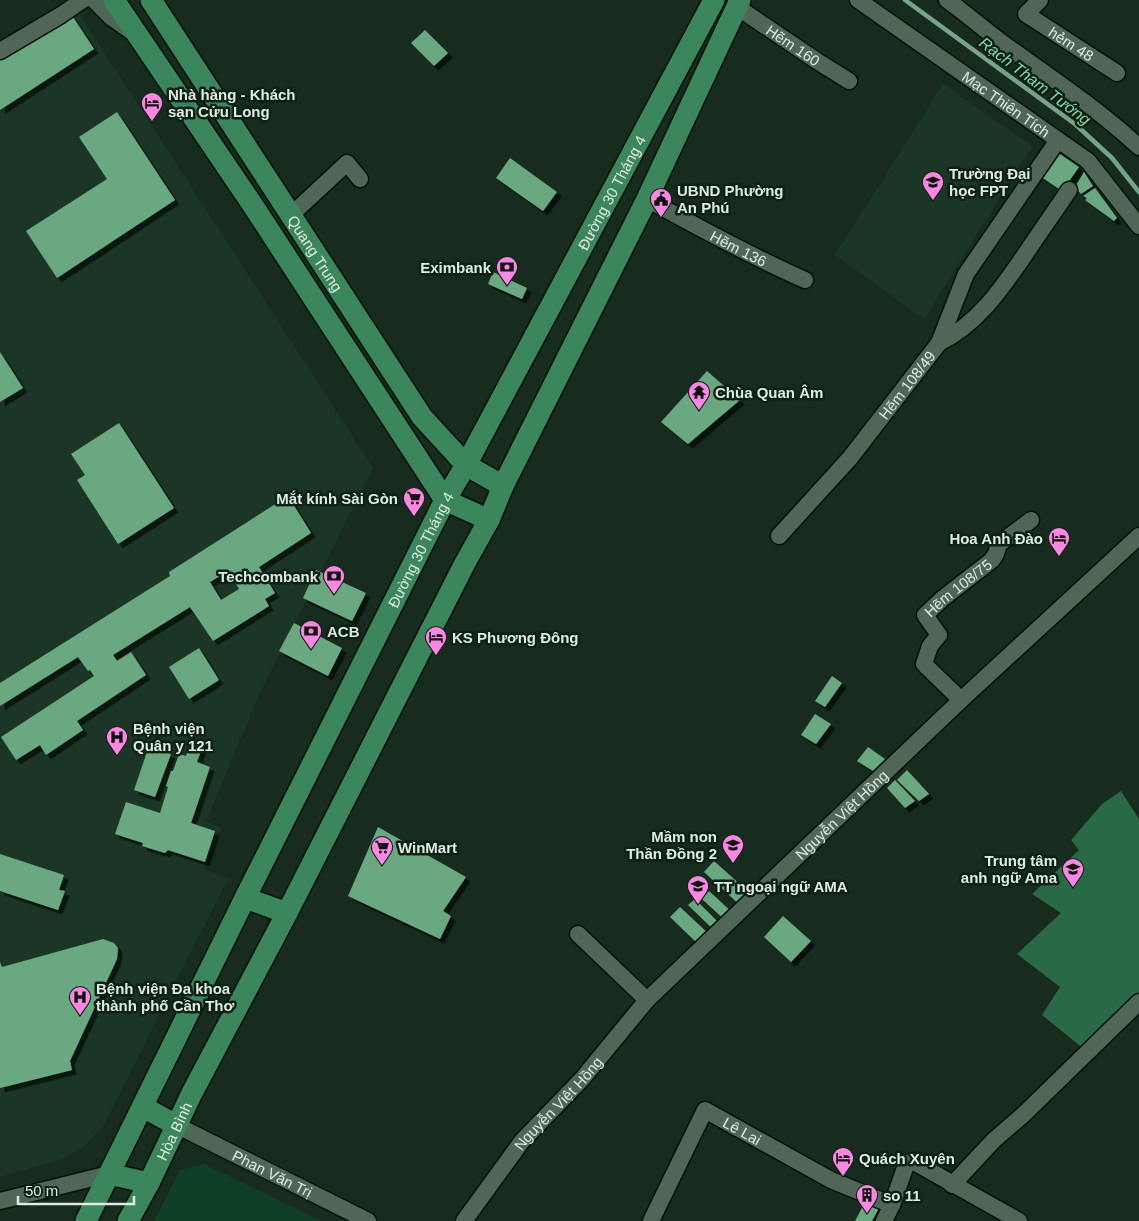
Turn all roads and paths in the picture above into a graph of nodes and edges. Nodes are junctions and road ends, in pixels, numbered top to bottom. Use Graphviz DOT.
graph roads {
  1 [pos="83,0"];
  2 [pos="94,0"];
  3 [pos="114,0"];
  4 [pos="714,0"];
  5 [pos="858,0"];
  6 [pos="947,0"];
  7 [pos="1040,0"];
  8 [pos="738,4"];
  9 [pos="158,8"];
  10 [pos="137,34"];
  11 [pos="0,51"];
  12 [pos="1117,73"];
  13 [pos="849,81"];
  14 [pos="1058,140"];
  15 [pos="1139,148"];
  16 [pos="360,179"];
  17 [pos="1069,190"];
  18 [pos="648,198"];
  19 [pos="291,215"];
  20 [pos="1139,226"];
  21 [pos="805,280"];
  22 [pos="939,343"];
  23 [pos="466,465"];
  24 [pos="503,486"];
  25 [pos="445,500"];
  26 [pos="489,520"];
  27 [pos="1031,520"];
  28 [pos="779,536"];
  29 [pos="1139,536"];
  30 [pos="961,700"];
  31 [pos="244,898"];
  32 [pos="287,914"];
  33 [pos="578,934"];
  34 [pos="647,1000"];
  35 [pos="1139,1002"];
  36 [pos="142,1107"];
  37 [pos="176,1125"];
  38 [pos="109,1174"];
  39 [pos="149,1183"];
  40 [pos="952,1185"];
  41 [pos="0,1201"];
  42 [pos="892,1205"];
  43 [pos="86,1221"];
  44 [pos="128,1221"];
  45 [pos="368,1221"];
  46 [pos="464,1221"];
  47 [pos="651,1221"];
  48 [pos="884,1221"];
  49 [pos="1020,1221"];
  1 -- 11 [label="street"];
  2 -- 10 [label="street, Quang Trung"];
  3 -- 10 [label="main road, Quang Trung"];
  4 -- 23 [label="main road, Đường 30 Tháng 4"];
  5 -- 14 [label="street, Mạc Thiên Tích"];
  6 -- 15 [label="street"];
  7 -- 12 [label="street, hẻm 48"];
  8 -- 13 [label="street, Hẽm 160"];
  8 -- 18 [label="main road"];
  9 -- 19 [label="main road, Quang Trung"];
  10 -- 25 [label="main road, Quang Trung"];
  14 -- 20 [label="street, Mạc Thiên Tích"];
  14 -- 22 [label="street"];
  16 -- 19 [label="street"];
  17 -- 22 [label="street, Hẽm 108/49"];
  18 -- 21 [label="street, Hẽm 136"];
  18 -- 24 [label="main road"];
  19 -- 23 [label="main road, Quang Trung"];
  22 -- 28 [label="street, Hẽm 108/49"];
  23 -- 24 [label="main road, Quang Trung"];
  23 -- 25 [label="main road, Đường 30 Tháng 4"];
  24 -- 26 [label="main road"];
  25 -- 26 [label="main road"];
  25 -- 31 [label="main road, Đường 30 Tháng 4"];
  26 -- 32 [label="main road"];
  27 -- 30 [label="street, Hẽm 108/75"];
  29 -- 30 [label="street, Nguyễn Việt Hồng"];
  30 -- 34 [label="street, Nguyễn Việt Hồng"];
  31 -- 32 [label="main road"];
  31 -- 36 [label="main road, Đường 30 Tháng 4"];
  32 -- 37 [label="main road, Hòa Bình"];
  33 -- 34 [label="street"];
  34 -- 46 [label="street, Nguyễn Việt Hồng"];
  35 -- 40 [label="street"];
  36 -- 37 [label="main road"];
  36 -- 38 [label="main road"];
  37 -- 39 [label="main road, Hòa Bình"];
  37 -- 45 [label="street, Phan Văn Trị"];
  38 -- 39 [label="main road"];
  38 -- 41 [label="street"];
  38 -- 43 [label="main road"];
  39 -- 44 [label="main road, Hòa Bình"];
  40 -- 42 [label="street"];
  40 -- 49 [label="street"];
  42 -- 47 [label="street, Lê Lai"];
  42 -- 48 [label="street"];
}
